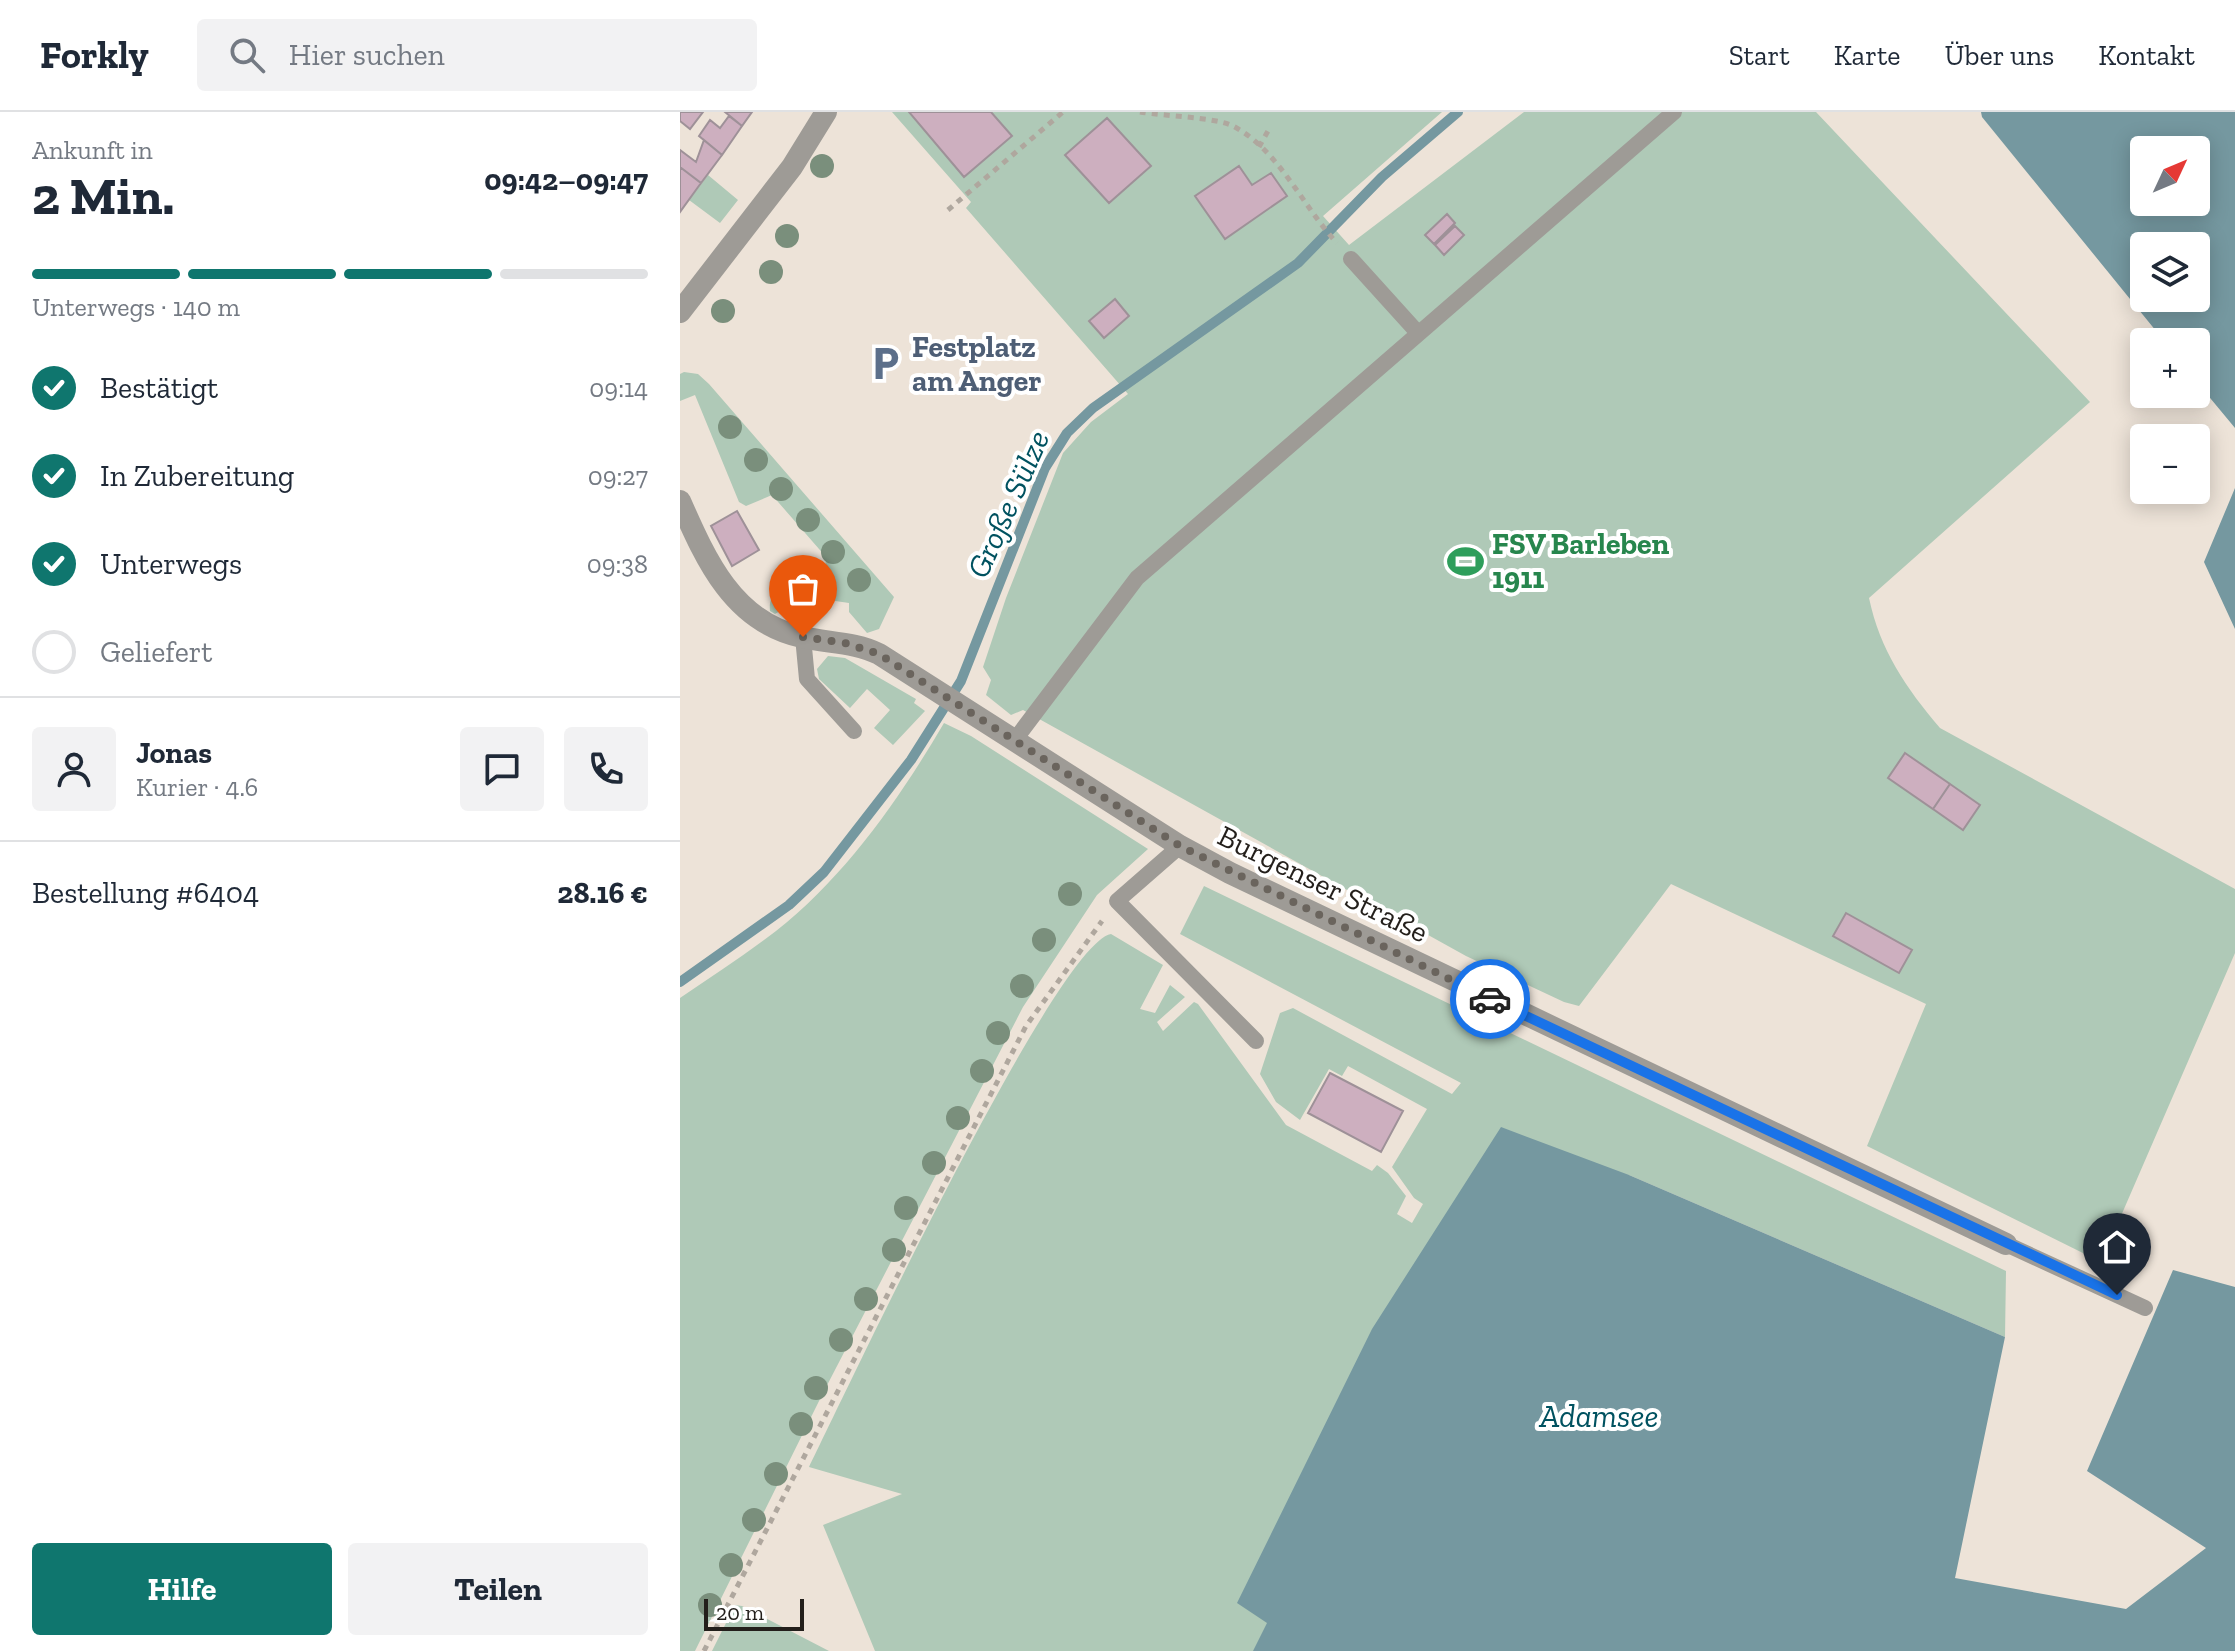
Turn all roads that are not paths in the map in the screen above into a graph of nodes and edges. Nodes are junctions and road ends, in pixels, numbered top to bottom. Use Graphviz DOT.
graph roads {
  1 [pos="826,112"];
  2 [pos="1674,112"];
  3 [pos="1351,259"];
  4 [pos="680,312"];
  5 [pos="1418,333"];
  6 [pos="680,501"];
  7 [pos="803,637"];
  8 [pos="854,731"];
  9 [pos="1014,741"];
  10 [pos="1180,846"];
  11 [pos="1256,1041"];
  12 [pos="2006,1244"];
  13 [pos="2145,1308"];
  1 -- 4 [label="street"];
  2 -- 5 [label="lane"];
  3 -- 5 [label="lane"];
  5 -- 9 [label="lane"];
  6 -- 7 [label="street, Burgenser Straße"];
  7 -- 8 [label="lane"];
  7 -- 9 [label="street, Burgenser Straße"];
  9 -- 10 [label="street, Burgenser Straße"];
  10 -- 11 [label="lane"];
  10 -- 12 [label="street, Burgenser Straße"];
  12 -- 13 [label="lane"];
}
